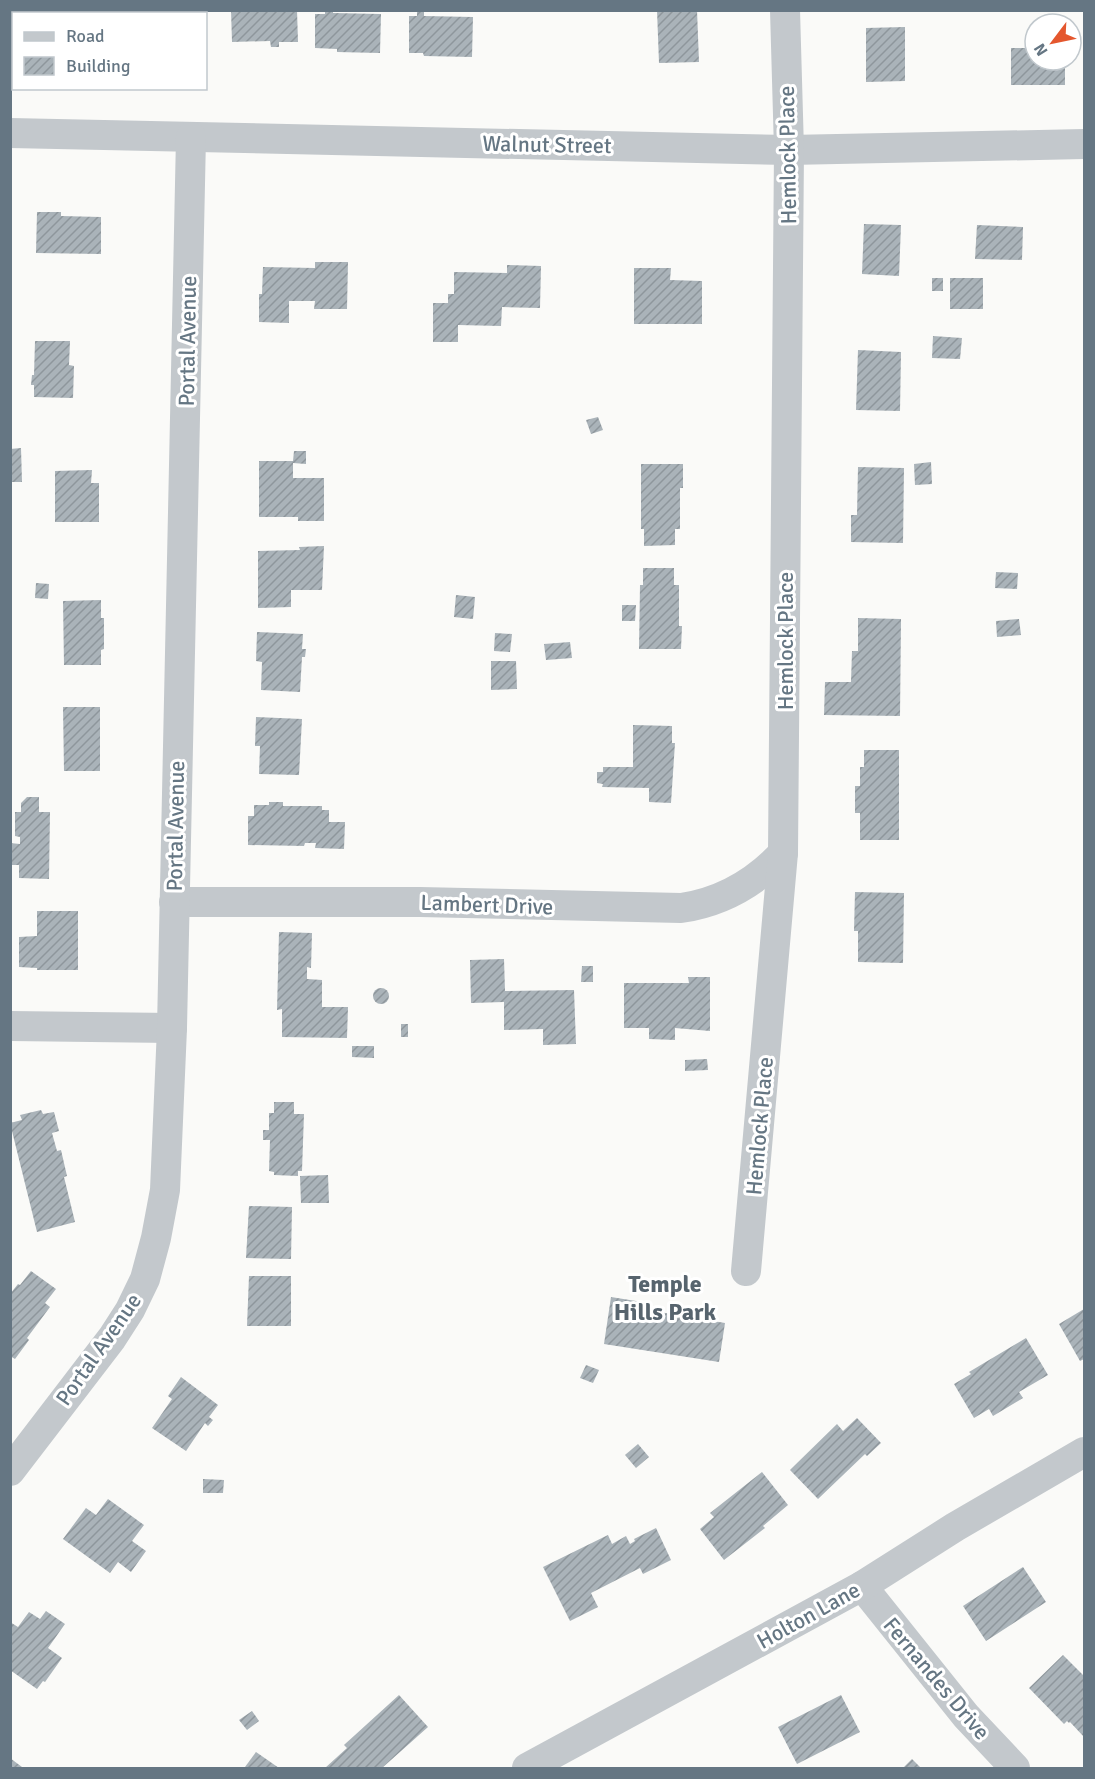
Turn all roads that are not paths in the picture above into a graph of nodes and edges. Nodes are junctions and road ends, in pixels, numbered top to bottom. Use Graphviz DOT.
graph roads {
  1 [pos="785,10"];
  2 [pos="10,133"];
  3 [pos="191,136"];
  4 [pos="1084,144"];
  5 [pos="789,150"];
  6 [pos="783,853"];
  7 [pos="174,902"];
  8 [pos="10,1026"];
  9 [pos="172,1028"];
  10 [pos="746,1271"];
  11 [pos="1084,1452"];
  12 [pos="10,1471"];
  13 [pos="862,1586"];
  14 [pos="527,1768"];
  15 [pos="1015,1768"];
  1 -- 5 [label="street, Hemlock Place"];
  2 -- 3 [label="street, Walnut Street"];
  3 -- 5 [label="street, Walnut Street"];
  3 -- 7 [label="street, Portal Avenue"];
  4 -- 5 [label="street, Walnut Street"];
  5 -- 6 [label="street, Hemlock Place"];
  6 -- 7 [label="street, Lambert Drive"];
  6 -- 10 [label="street, Hemlock Place"];
  7 -- 9 [label="street, Portal Avenue"];
  8 -- 9 [label="street"];
  9 -- 12 [label="street, Portal Avenue"];
  11 -- 13 [label="street, Holton Lane"];
  13 -- 14 [label="street, Holton Lane"];
  13 -- 15 [label="street, Fernandes Drive"];
}
